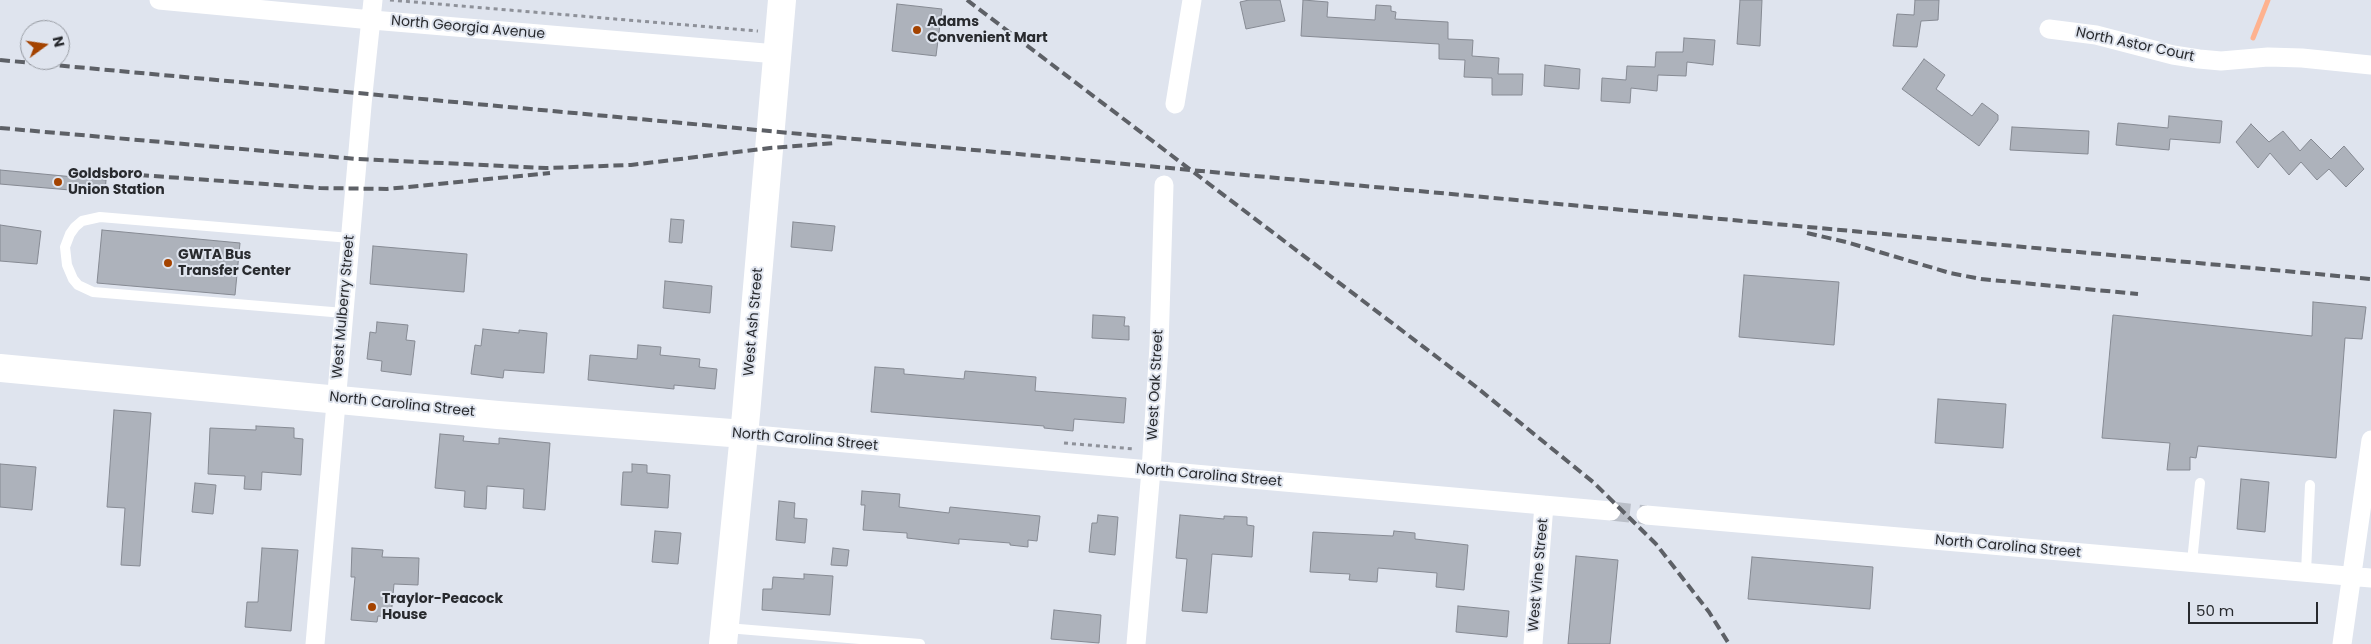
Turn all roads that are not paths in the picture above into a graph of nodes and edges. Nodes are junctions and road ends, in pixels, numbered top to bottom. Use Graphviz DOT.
graph roads {
  1 [pos="159,0"];
  2 [pos="373,0"];
  3 [pos="782,0"];
  4 [pos="1192,0"];
  5 [pos="372,20"];
  6 [pos="2049,29"];
  7 [pos="771,43"];
  8 [pos="2371,65"];
  9 [pos="1175,104"];
  10 [pos="1164,185"];
  11 [pos="350,238"];
  12 [pos="344,313"];
  13 [pos="0,368"];
  14 [pos="336,398"];
  15 [pos="744,434"];
  16 [pos="2371,440"];
  17 [pos="1151,470"];
  18 [pos="2200,483"];
  19 [pos="2310,485"];
  20 [pos="1544,505"];
  21 [pos="1611,511"];
  22 [pos="1646,515"];
  23 [pos="2192,562"];
  24 [pos="2306,572"];
  25 [pos="2352,576"];
  26 [pos="2371,578"];
  27 [pos="724,636"];
  28 [pos="316,644"];
  29 [pos="920,644"];
  30 [pos="1136,644"];
  31 [pos="1533,644"];
  32 [pos="2342,644"];
  1 -- 5 [label="street, North Georgia Avenue"];
  2 -- 5 [label="street, West Mulberry Street"];
  3 -- 7 [label="street, West Ash Street"];
  4 -- 9 [label="street"];
  5 -- 7 [label="street, North Georgia Avenue"];
  5 -- 11 [label="street, West Mulberry Street"];
  6 -- 8 [label="street, North Astor Court"];
  7 -- 15 [label="street, West Ash Street"];
  10 -- 17 [label="street, West Oak Street"];
  11 -- 12 [label="street, West Mulberry Street"];
  11 -- 12 [label="lane"];
  12 -- 14 [label="street, West Mulberry Street"];
  13 -- 14 [label="street, North Carolina Street"];
  14 -- 15 [label="street, North Carolina Street"];
  14 -- 28 [label="street, West Mulberry Street"];
  15 -- 17 [label="street, North Carolina Street"];
  15 -- 27 [label="street, West Ash Street"];
  16 -- 25 [label="street"];
  17 -- 20 [label="street, North Carolina Street"];
  17 -- 30 [label="street, West Oak Street"];
  18 -- 23 [label="lane"];
  19 -- 24 [label="lane"];
  20 -- 21 [label="street, North Carolina Street"];
  20 -- 31 [label="street, West Vine Street"];
  22 -- 23 [label="street, North Carolina Street"];
  23 -- 24 [label="street, North Carolina Street"];
  24 -- 25 [label="street, North Carolina Street"];
  25 -- 26 [label="street, North Carolina Street"];
  25 -- 32 [label="street"];
  27 -- 29 [label="lane"];
}
